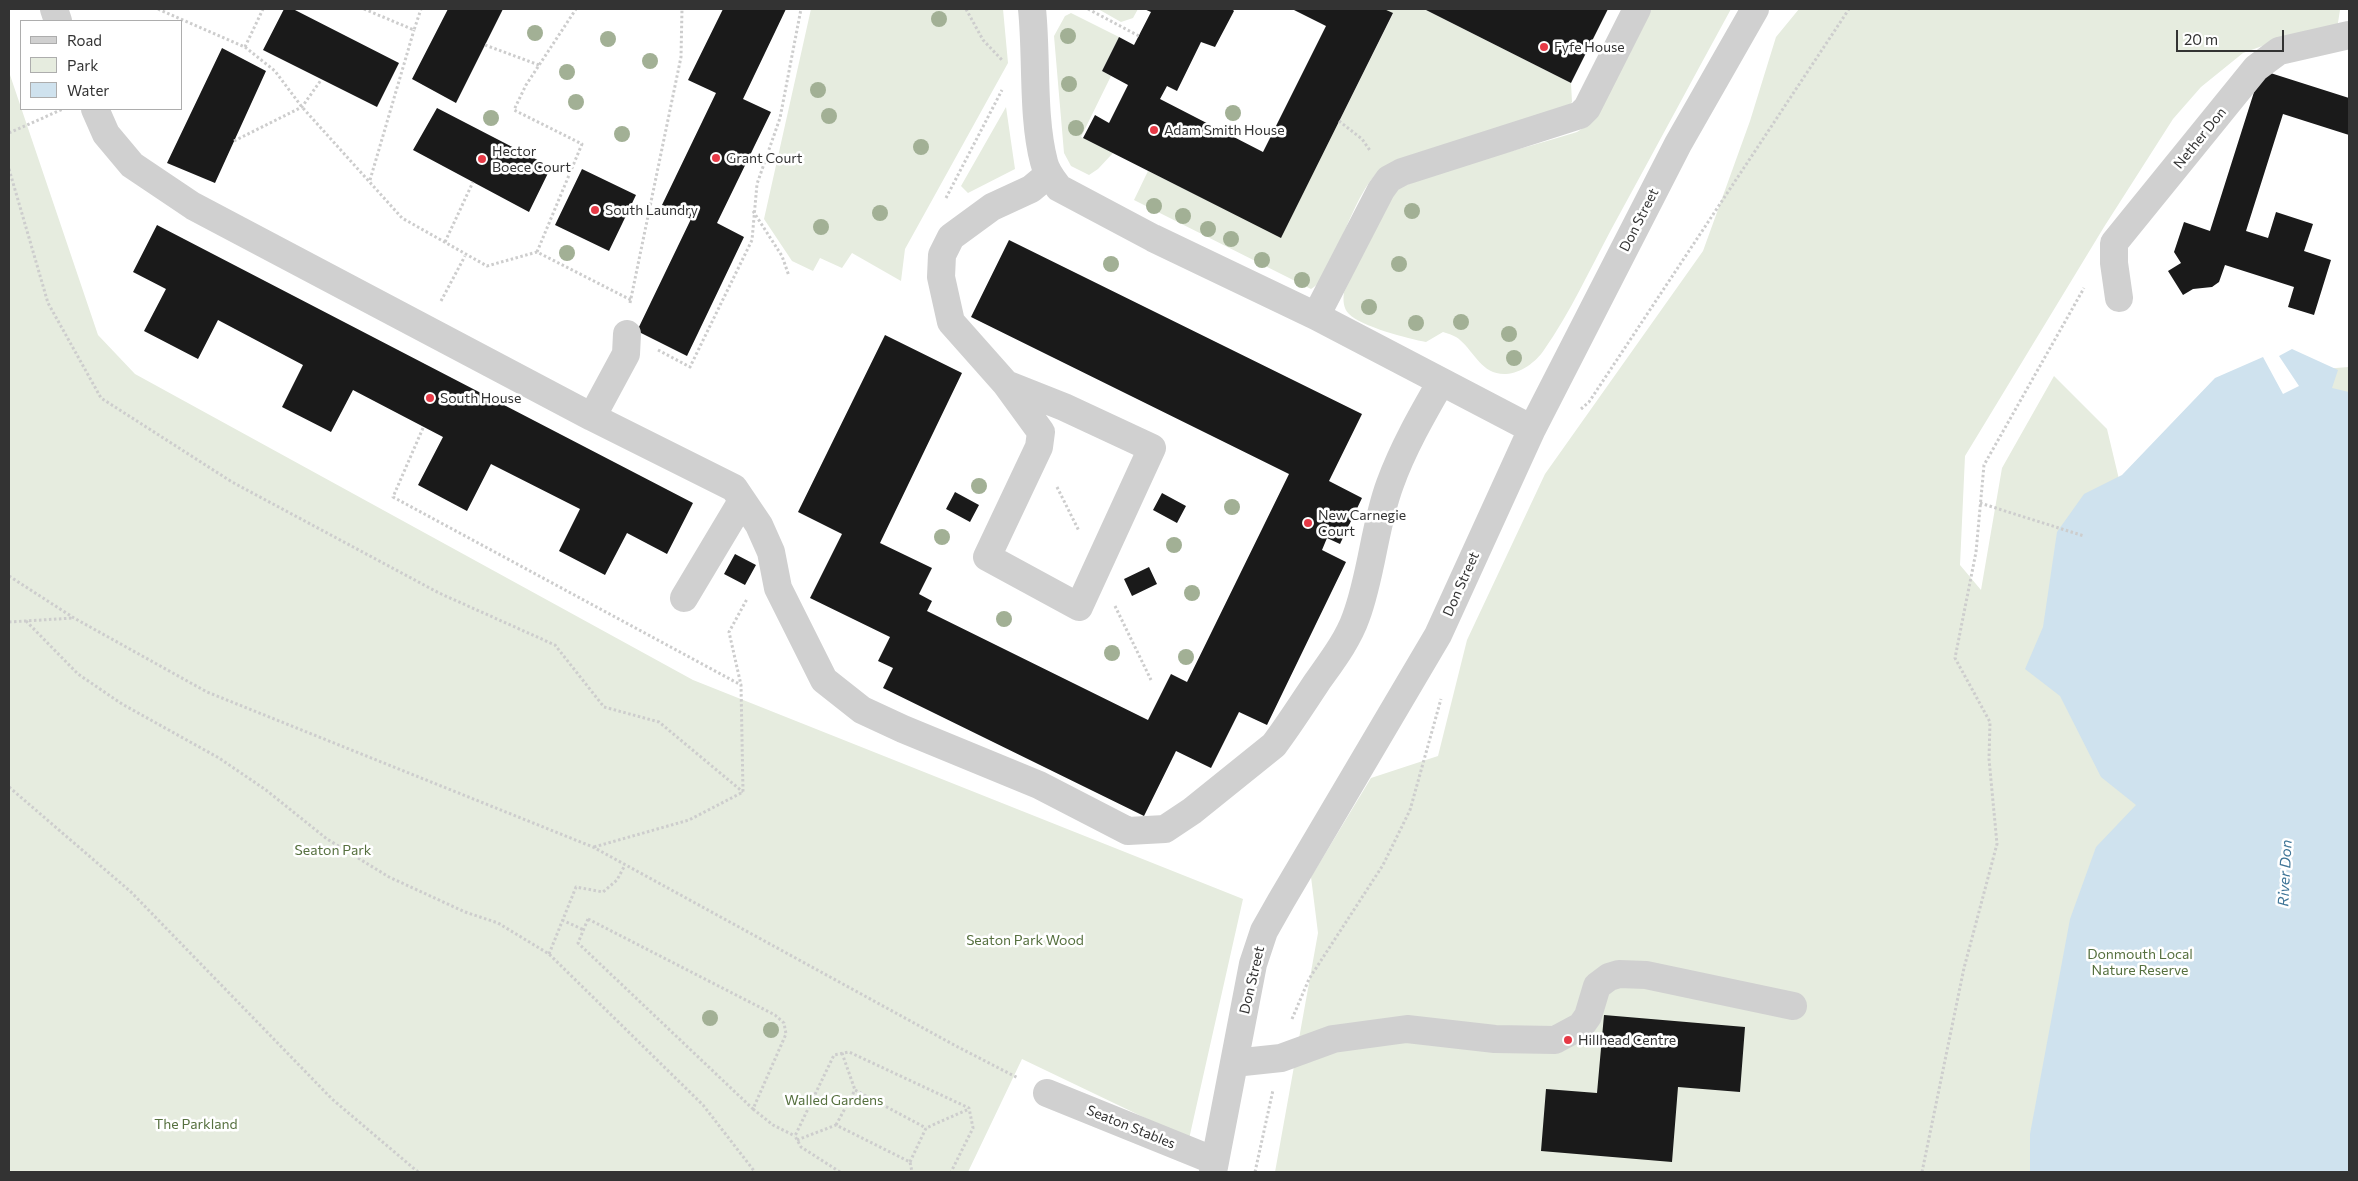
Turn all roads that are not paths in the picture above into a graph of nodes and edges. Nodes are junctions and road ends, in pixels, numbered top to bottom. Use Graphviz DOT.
graph roads {
  1 [pos="1052,9"];
  2 [pos="1637,9"];
  3 [pos="1755,9"];
  4 [pos="1033,22"];
  5 [pos="2349,35"];
  6 [pos="95,110"];
  7 [pos="1049,174"];
  8 [pos="2119,298"];
  9 [pos="1316,316"];
  10 [pos="627,334"];
  11 [pos="1441,382"];
  12 [pos="1006,384"];
  13 [pos="592,417"];
  14 [pos="1532,429"];
  15 [pos="742,501"];
  16 [pos="684,598"];
  17 [pos="1793,1006"];
  18 [pos="1234,1063"];
  19 [pos="1047,1093"];
  20 [pos="1214,1167"];
  1 -- 4 [label="street"];
  2 -- 9 [label="street"];
  3 -- 14 [label="street, Don Street"];
  4 -- 7 [label="street"];
  5 -- 8 [label="street, Nether Don"];
  6 -- 13 [label="street"];
  7 -- 9 [label="street"];
  7 -- 12 [label="street"];
  9 -- 11 [label="street"];
  10 -- 13 [label="street"];
  11 -- 14 [label="street"];
  11 -- 15 [label="street"];
  12 -- 12 [label="street"];
  13 -- 15 [label="street"];
  14 -- 18 [label="street, Don Street"];
  15 -- 16 [label="street"];
  17 -- 18 [label="street"];
  18 -- 20 [label="street, Don Street"];
  19 -- 20 [label="street, Seaton Stables"];
}
